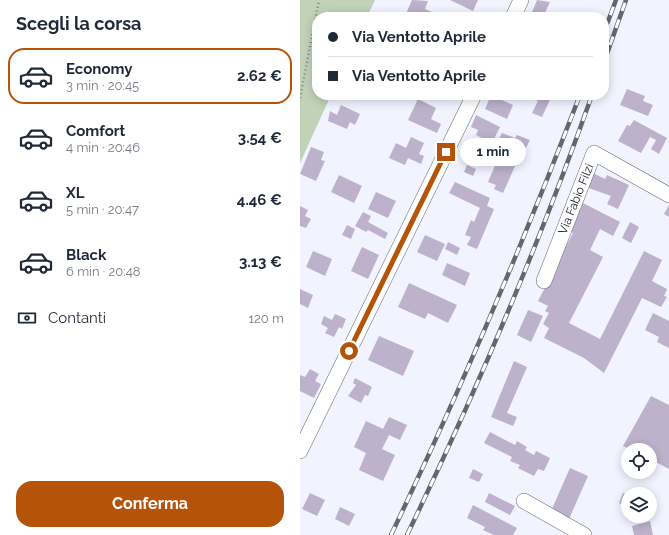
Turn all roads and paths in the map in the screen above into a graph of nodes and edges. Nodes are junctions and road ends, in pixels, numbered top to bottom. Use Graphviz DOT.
graph roads {
  1 [pos="319,0"];
  2 [pos="521,0"];
  3 [pos="317,12"];
  4 [pos="515,12"];
  5 [pos="312,36"];
  6 [pos="300,98"];
  7 [pos="472,100"];
  8 [pos="669,195"];
  9 [pos="544,281"];
  10 [pos="300,451"];
  11 [pos="524,501"];
  12 [pos="584,535"];
  1 -- 3 [label="path"];
  2 -- 4 [label="street"];
  5 -- 6 [label="path"];
  7 -- 10 [label="street"];
  8 -- 9 [label="street, Via Fabio Filzi"];
  11 -- 12 [label="street"];
}
